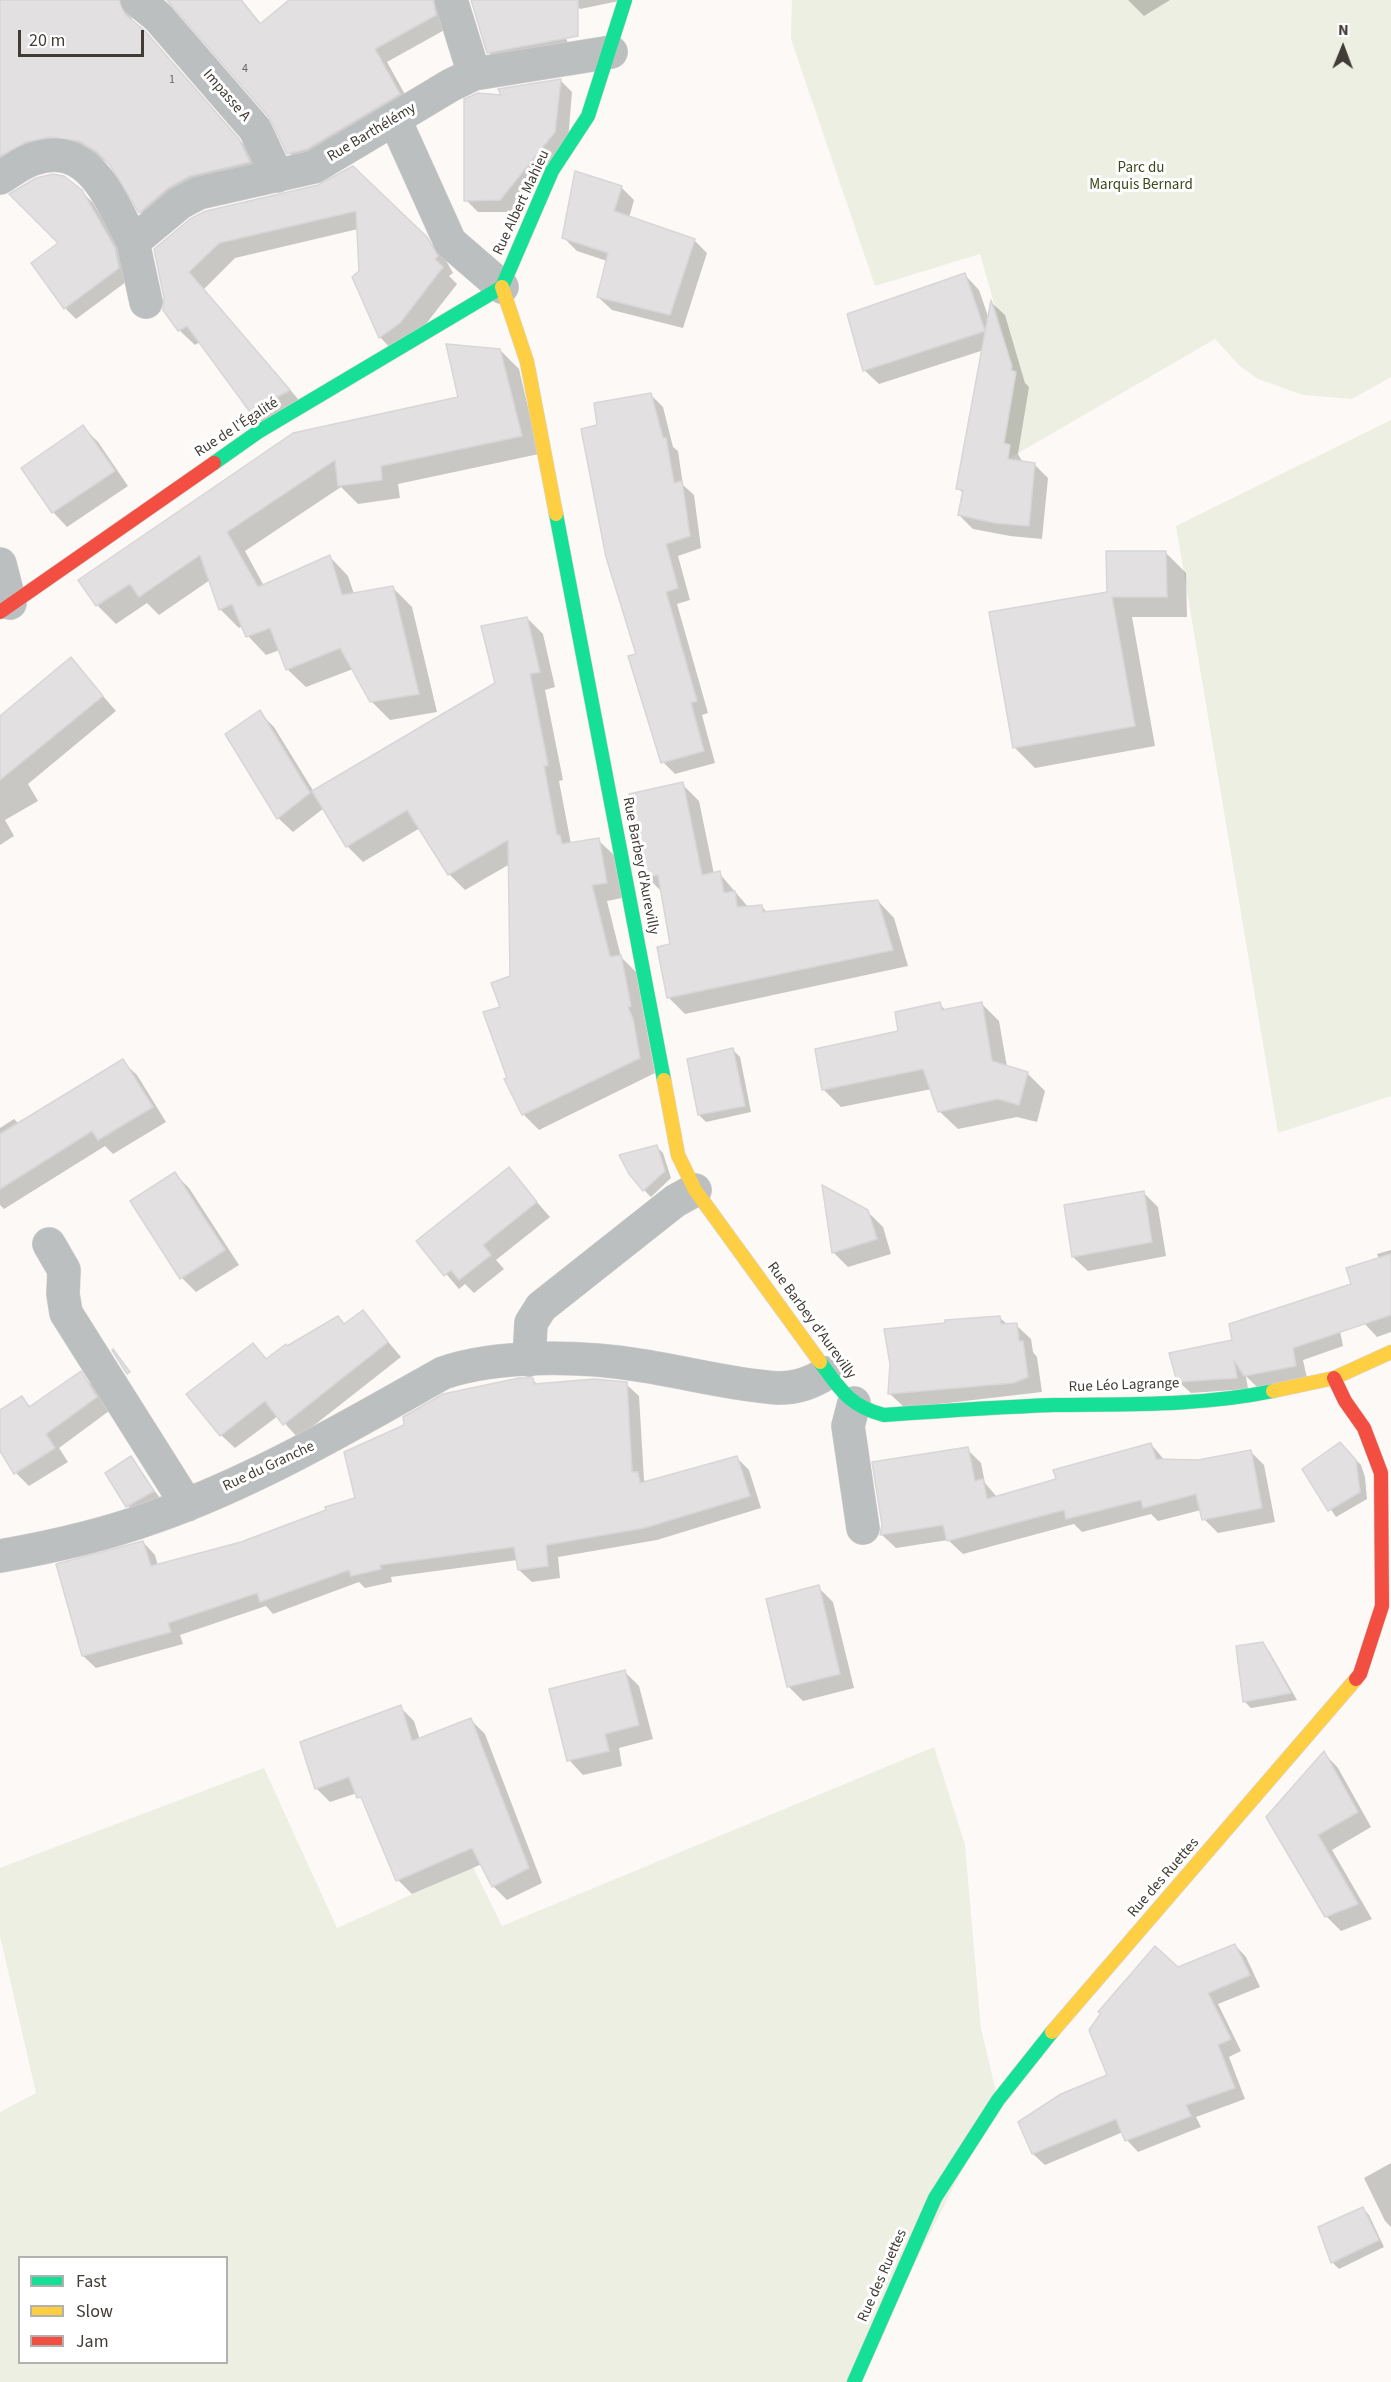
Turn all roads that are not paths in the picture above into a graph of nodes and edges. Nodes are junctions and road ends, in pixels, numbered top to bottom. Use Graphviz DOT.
graph roads {
  1 [pos="137,0"];
  2 [pos="451,0"];
  3 [pos="626,0"];
  4 [pos="611,52"];
  5 [pos="474,74"];
  6 [pos="395,120"];
  7 [pos="278,176"];
  8 [pos="0,178"];
  9 [pos="133,242"];
  10 [pos="502,287"];
  11 [pos="146,302"];
  12 [pos="0,564"];
  13 [pos="5,607"];
  14 [pos="694,1190"];
  15 [pos="49,1244"];
  16 [pos="1391,1352"];
  17 [pos="529,1360"];
  18 [pos="827,1373"];
  19 [pos="1334,1378"];
  20 [pos="854,1403"];
  21 [pos="187,1505"];
  22 [pos="862,1528"];
  23 [pos="0,1556"];
  24 [pos="854,2382"];
  1 -- 7 [label="street, Impasse A"];
  2 -- 5 [label="street"];
  3 -- 4 [label="street, Rue Albert Mahieu"];
  4 -- 5 [label="street, Rue Barthélémy"];
  4 -- 10 [label="street, Rue Albert Mahieu"];
  5 -- 6 [label="street, Rue Barthélémy"];
  6 -- 7 [label="street, Rue Barthélémy"];
  6 -- 10 [label="street"];
  7 -- 9 [label="street, Rue Barthélémy"];
  8 -- 9 [label="street"];
  9 -- 11 [label="street"];
  10 -- 13 [label="street, Rue de l'Égalité"];
  10 -- 14 [label="street, Rue Barbey d'Aurevilly"];
  12 -- 13 [label="street"];
  14 -- 17 [label="street"];
  14 -- 18 [label="street, Rue Barbey d'Aurevilly"];
  15 -- 21 [label="street"];
  16 -- 19 [label="street, Rue Léo Lagrange"];
  17 -- 18 [label="street, Rue du Granche"];
  17 -- 21 [label="street, Rue du Granche"];
  18 -- 20 [label="street, Rue Barbey d'Aurevilly"];
  19 -- 20 [label="street, Rue Léo Lagrange"];
  19 -- 24 [label="street, Rue des Ruettes"];
  20 -- 22 [label="street"];
  21 -- 23 [label="street, Rue du Granche"];
}
